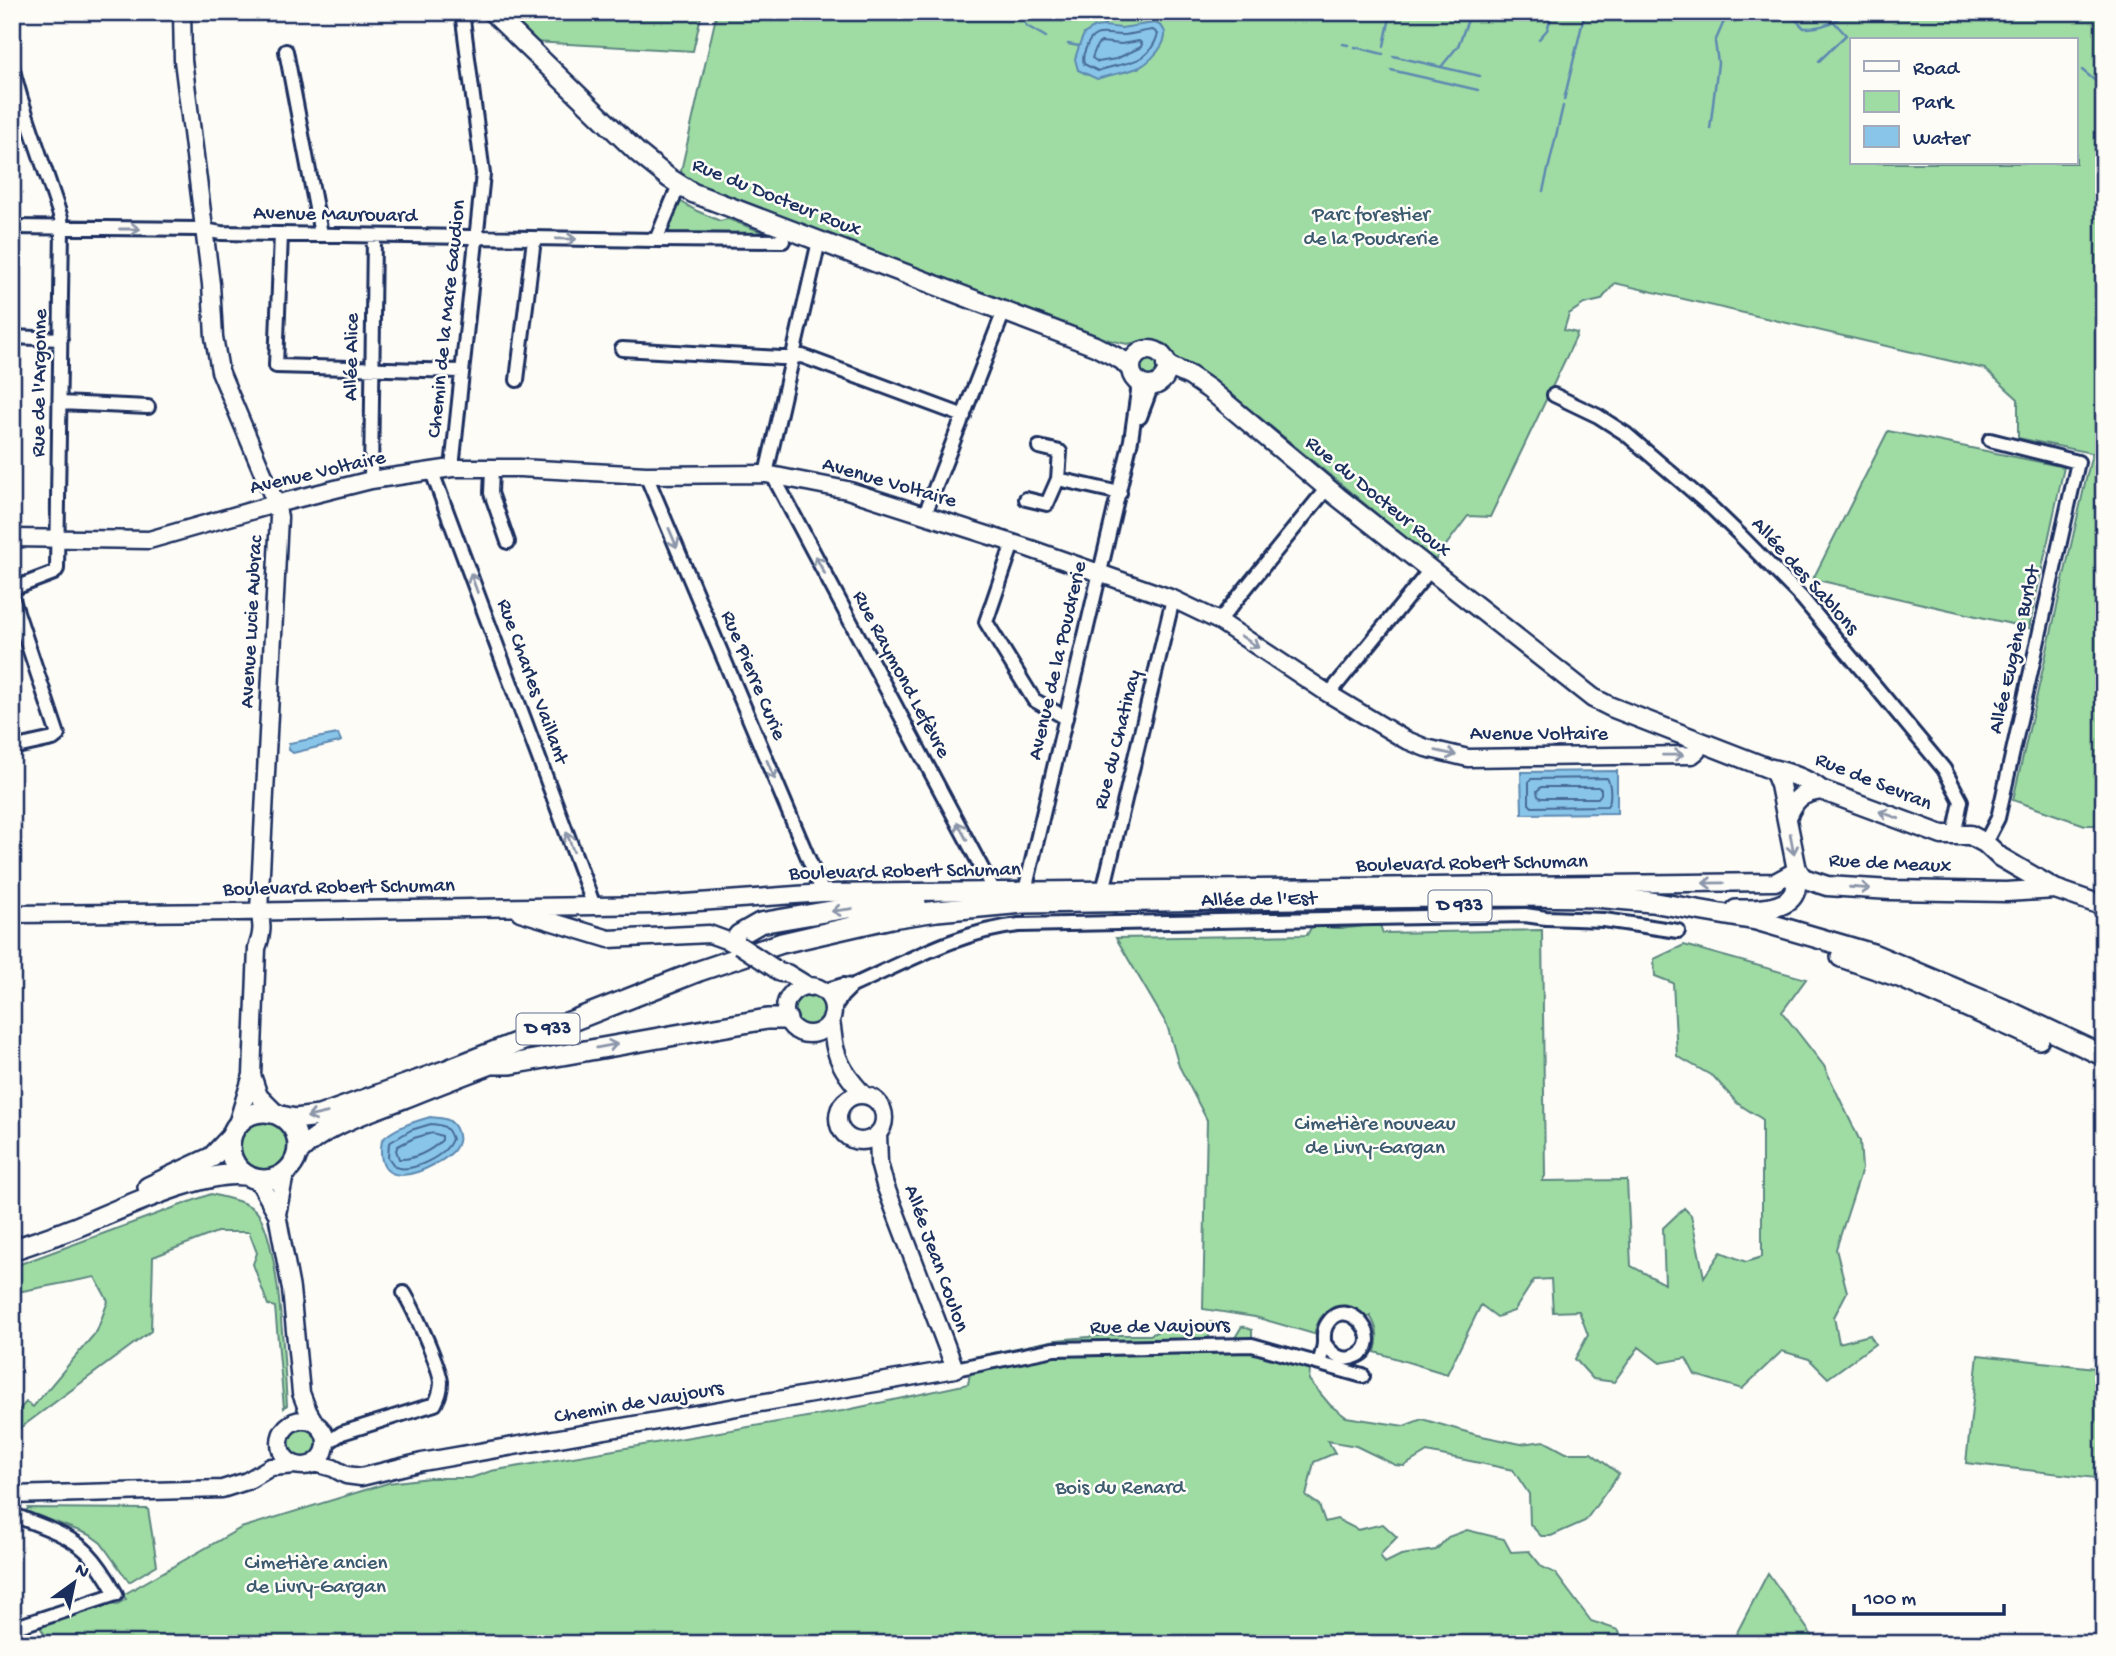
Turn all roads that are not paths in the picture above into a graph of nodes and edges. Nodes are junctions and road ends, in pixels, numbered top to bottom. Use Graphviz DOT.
graph roads {
  1 [pos="182,12"];
  2 [pos="462,12"];
  3 [pos="492,12"];
  4 [pos="286,51"];
  5 [pos="12,67"];
  6 [pos="16,99"];
  7 [pos="679,185"];
  8 [pos="12,227"];
  9 [pos="62,229"];
  10 [pos="204,230"];
  11 [pos="281,234"];
  12 [pos="321,234"];
  13 [pos="374,236"];
  14 [pos="476,238"];
  15 [pos="534,239"];
  16 [pos="656,240"];
  17 [pos="783,241"];
  18 [pos="819,241"];
  19 [pos="1004,312"];
  20 [pos="12,337"];
  21 [pos="61,339"];
  22 [pos="622,349"];
  23 [pos="791,357"];
  24 [pos="372,370"];
  25 [pos="461,371"];
  26 [pos="1148,372"];
  27 [pos="517,380"];
  28 [pos="1554,395"];
  29 [pos="61,404"];
  30 [pos="148,407"];
  31 [pos="964,416"];
  32 [pos="1990,440"];
  33 [pos="1039,447"];
  34 [pos="452,468"];
  35 [pos="492,468"];
  36 [pos="432,472"];
  37 [pos="646,475"];
  38 [pos="769,475"];
  39 [pos="1058,478"];
  40 [pos="370,480"];
  41 [pos="1327,488"];
  42 [pos="1120,493"];
  43 [pos="1026,499"];
  44 [pos="276,504"];
  45 [pos="925,514"];
  46 [pos="12,538"];
  47 [pos="58,538"];
  48 [pos="508,542"];
  49 [pos="1013,542"];
  50 [pos="1430,570"];
  51 [pos="1100,572"];
  52 [pos="12,589"];
  53 [pos="12,597"];
  54 [pos="1173,598"];
  55 [pos="1219,621"];
  56 [pos="1329,695"];
  57 [pos="1066,718"];
  58 [pos="1700,742"];
  59 [pos="12,748"];
  60 [pos="1771,769"];
  61 [pos="1821,790"];
  62 [pos="1787,817"];
  63 [pos="1954,836"];
  64 [pos="1985,843"];
  65 [pos="2000,857"];
  66 [pos="1797,870"];
  67 [pos="2055,888"];
  68 [pos="1025,891"];
  69 [pos="1102,891"];
  70 [pos="1984,892"];
  71 [pos="823,893"];
  72 [pos="988,899"];
  73 [pos="587,906"];
  74 [pos="2104,906"];
  75 [pos="506,908"];
  76 [pos="1690,909"];
  77 [pos="259,911"];
  78 [pos="12,914"];
  79 [pos="760,923"];
  80 [pos="1678,931"];
  81 [pos="588,933"];
  82 [pos="709,933"];
  83 [pos="736,944"];
  84 [pos="777,970"];
  85 [pos="852,986"];
  86 [pos="816,989"];
  87 [pos="790,996"];
  88 [pos="832,1015"];
  89 [pos="786,1019"];
  90 [pos="815,1034"];
  91 [pos="835,1049"];
  92 [pos="2104,1056"];
  93 [pos="491,1064"];
  94 [pos="2104,1068"];
  95 [pos="252,1075"];
  96 [pos="848,1078"];
  97 [pos="864,1095"];
  98 [pos="846,1101"];
  99 [pos="279,1115"];
  100 [pos="234,1131"];
  101 [pos="878,1133"];
  102 [pos="860,1140"];
  103 [pos="298,1153"];
  104 [pos="879,1163"];
  105 [pos="285,1174"];
  106 [pos="251,1177"];
  107 [pos="277,1214"];
  108 [pos="12,1238"];
  109 [pos="12,1250"];
  110 [pos="404,1293"];
  111 [pos="1325,1344"];
  112 [pos="1360,1354"];
  113 [pos="1319,1363"];
  114 [pos="955,1369"];
  115 [pos="301,1393"];
  116 [pos="291,1423"];
  117 [pos="315,1423"];
  118 [pos="280,1444"];
  119 [pos="322,1453"];
  120 [pos="296,1465"];
  121 [pos="271,1467"];
  122 [pos="12,1495"];
  123 [pos="12,1514"];
  124 [pos="12,1626"];
  1 -- 10 [label="street, Avenue Lucie Aubrac"];
  2 -- 14 [label="street, Chemin de la Mare Gaudion"];
  3 -- 7 [label="main road, Rue du Docteur Roux"];
  4 -- 12 [label="street"];
  5 -- 6 [label="street, Rue de l'Argonne"];
  6 -- 9 [label="street, Rue de l'Argonne"];
  7 -- 16 [label="street"];
  7 -- 18 [label="main road, Rue du Docteur Roux"];
  8 -- 9 [label="street, Avenue Maurouard"];
  9 -- 10 [label="street, Avenue Maurouard, one-way"];
  9 -- 21 [label="street, Rue de l'Argonne"];
  10 -- 11 [label="street, Avenue Maurouard"];
  10 -- 44 [label="street, Avenue Lucie Aubrac"];
  11 -- 12 [label="street, Avenue Maurouard"];
  11 -- 24 [label="street"];
  12 -- 13 [label="street, Avenue Maurouard"];
  13 -- 14 [label="street, Avenue Maurouard"];
  13 -- 24 [label="street, Allée Alice"];
  14 -- 15 [label="street, Avenue Maurouard"];
  14 -- 25 [label="street, Chemin de la Mare Gaudion"];
  15 -- 16 [label="street, Avenue Maurouard, one-way"];
  15 -- 27 [label="street"];
  16 -- 17 [label="street, Avenue Maurouard"];
  18 -- 19 [label="main road, Rue du Docteur Roux"];
  18 -- 23 [label="street"];
  19 -- 26 [label="main road, Rue du Docteur Roux"];
  19 -- 31 [label="street"];
  20 -- 21 [label="street"];
  21 -- 29 [label="street, Rue de l'Argonne"];
  22 -- 23 [label="street"];
  23 -- 31 [label="street"];
  23 -- 38 [label="street"];
  24 -- 25 [label="street"];
  24 -- 40 [label="street, Allée Alice"];
  25 -- 34 [label="street, Chemin de la Mare Gaudion"];
  26 -- 41 [label="main road, Rue du Docteur Roux"];
  26 -- 42 [label="street, Avenue de la Poudrerie"];
  28 -- 63 [label="street, Allée des Sablons"];
  29 -- 30 [label="street"];
  29 -- 47 [label="street, Rue de l'Argonne"];
  31 -- 45 [label="street"];
  32 -- 64 [label="street, Allée Eugène Burlot"];
  33 -- 39 [label="street"];
  34 -- 35 [label="street, Avenue Voltaire"];
  34 -- 36 [label="street, Avenue Voltaire"];
  35 -- 37 [label="street, Avenue Voltaire"];
  35 -- 48 [label="street"];
  36 -- 40 [label="street, Avenue Voltaire"];
  73 -- 36 [label="street, Rue Charles Vaillant, one-way"];
  37 -- 38 [label="street, Avenue Voltaire"];
  37 -- 71 [label="street, Rue Pierre Curie, one-way"];
  38 -- 45 [label="street, Avenue Voltaire"];
  72 -- 38 [label="street, Rue Raymond Lefèvre, one-way"];
  39 -- 42 [label="street"];
  39 -- 43 [label="street"];
  40 -- 44 [label="street, Avenue Voltaire"];
  41 -- 50 [label="main road, Rue du Docteur Roux"];
  41 -- 55 [label="street"];
  42 -- 51 [label="street, Avenue de la Poudrerie"];
  44 -- 47 [label="street, Avenue Voltaire"];
  44 -- 77 [label="street, Avenue Lucie Aubrac"];
  45 -- 49 [label="street, Avenue Voltaire"];
  46 -- 47 [label="street, Avenue Voltaire"];
  47 -- 52 [label="street, Rue de l'Argonne"];
  49 -- 51 [label="street, Avenue Voltaire"];
  49 -- 57 [label="street"];
  50 -- 56 [label="street"];
  50 -- 58 [label="main road, Rue du Docteur Roux"];
  51 -- 54 [label="street, Avenue Voltaire"];
  51 -- 57 [label="street, Avenue de la Poudrerie"];
  53 -- 59 [label="street"];
  54 -- 55 [label="street, Avenue Voltaire"];
  54 -- 69 [label="street, Rue du Chatinay"];
  55 -- 56 [label="street, Avenue Voltaire, one-way"];
  56 -- 58 [label="street, Avenue Voltaire, one-way"];
  57 -- 68 [label="street, Avenue de la Poudrerie"];
  58 -- 60 [label="main road, Rue de Sevran"];
  60 -- 61 [label="main road, Rue de Sevran"];
  60 -- 62 [label="main road"];
  61 -- 62 [label="main road"];
  63 -- 61 [label="main road, Rue de Sevran, one-way"];
  62 -- 66 [label="main road, one-way"];
  63 -- 64 [label="main road, Rue de Sevran"];
  64 -- 65 [label="main road"];
  65 -- 67 [label="main road"];
  65 -- 70 [label="main road"];
  66 -- 69 [label="street, Boulevard Robert Schuman, one-way"];
  66 -- 70 [label="main road, Rue de Meaux, one-way"];
  66 -- 76 [label="main road"];
  67 -- 70 [label="main road, Rue de Meaux"];
  67 -- 74 [label="main road"];
  68 -- 69 [label="street, Boulevard Robert Schuman"];
  68 -- 72 [label="street, Boulevard Robert Schuman"];
  71 -- 72 [label="street, Boulevard Robert Schuman"];
  71 -- 73 [label="street, Boulevard Robert Schuman"];
  72 -- 76 [label="main road, D 933"];
  72 -- 79 [label="main road, one-way"];
  72 -- 99 [label="main road, D 933, one-way"];
  73 -- 75 [label="street, Boulevard Robert Schuman"];
  73 -- 81 [label="street"];
  75 -- 77 [label="street, Boulevard Robert Schuman"];
  75 -- 81 [label="street"];
  76 -- 92 [label="main road, D 933"];
  77 -- 78 [label="street, Boulevard Robert Schuman"];
  77 -- 95 [label="street, Avenue Lucie Aubrac"];
  79 -- 82 [label="street"];
  79 -- 83 [label="main road"];
  80 -- 85 [label="street, Allée de l'Est"];
  81 -- 82 [label="street"];
  82 -- 83 [label="street"];
  83 -- 84 [label="street, bridge"];
  84 -- 86 [label="street"];
  84 -- 87 [label="street"];
  85 -- 86 [label="street, Allée de l'Est"];
  85 -- 88 [label="street, Allée de l'Est"];
  86 -- 87 [label="street"];
  86 -- 88 [label="street"];
  87 -- 89 [label="street"];
  88 -- 90 [label="street"];
  88 -- 91 [label="street"];
  89 -- 90 [label="street"];
  93 -- 89 [label="main road, one-way"];
  90 -- 91 [label="street"];
  91 -- 96 [label="street"];
  93 -- 94 [label="main road, D 933"];
  93 -- 103 [label="main road, D 933"];
  95 -- 99 [label="street"];
  95 -- 100 [label="street, Avenue Lucie Aubrac"];
  96 -- 97 [label="street"];
  96 -- 98 [label="street"];
  97 -- 98 [label="street"];
  97 -- 101 [label="street"];
  98 -- 102 [label="street"];
  99 -- 100 [label="main road"];
  99 -- 103 [label="main road"];
  100 -- 106 [label="main road"];
  100 -- 108 [label="main road"];
  101 -- 102 [label="street"];
  101 -- 104 [label="street, Allée Jean Coulon"];
  102 -- 104 [label="street, Allée Jean Coulon"];
  103 -- 105 [label="main road"];
  104 -- 114 [label="street, Allée Jean Coulon"];
  105 -- 106 [label="main road"];
  105 -- 107 [label="street"];
  106 -- 107 [label="street"];
  106 -- 109 [label="main road"];
  107 -- 115 [label="street"];
  110 -- 119 [label="street"];
  111 -- 112 [label="street"];
  111 -- 112 [label="street"];
  111 -- 113 [label="street"];
  112 -- 113 [label="street, Rue de Vaujours"];
  113 -- 114 [label="street, Rue de Vaujours"];
  114 -- 119 [label="street, Chemin de Vaujours"];
  115 -- 116 [label="street"];
  115 -- 117 [label="street"];
  116 -- 117 [label="street"];
  116 -- 118 [label="street"];
  117 -- 119 [label="street"];
  118 -- 120 [label="street"];
  118 -- 121 [label="street"];
  119 -- 120 [label="street"];
  120 -- 121 [label="street"];
  121 -- 122 [label="street"];
  123 -- 124 [label="street"];
}
